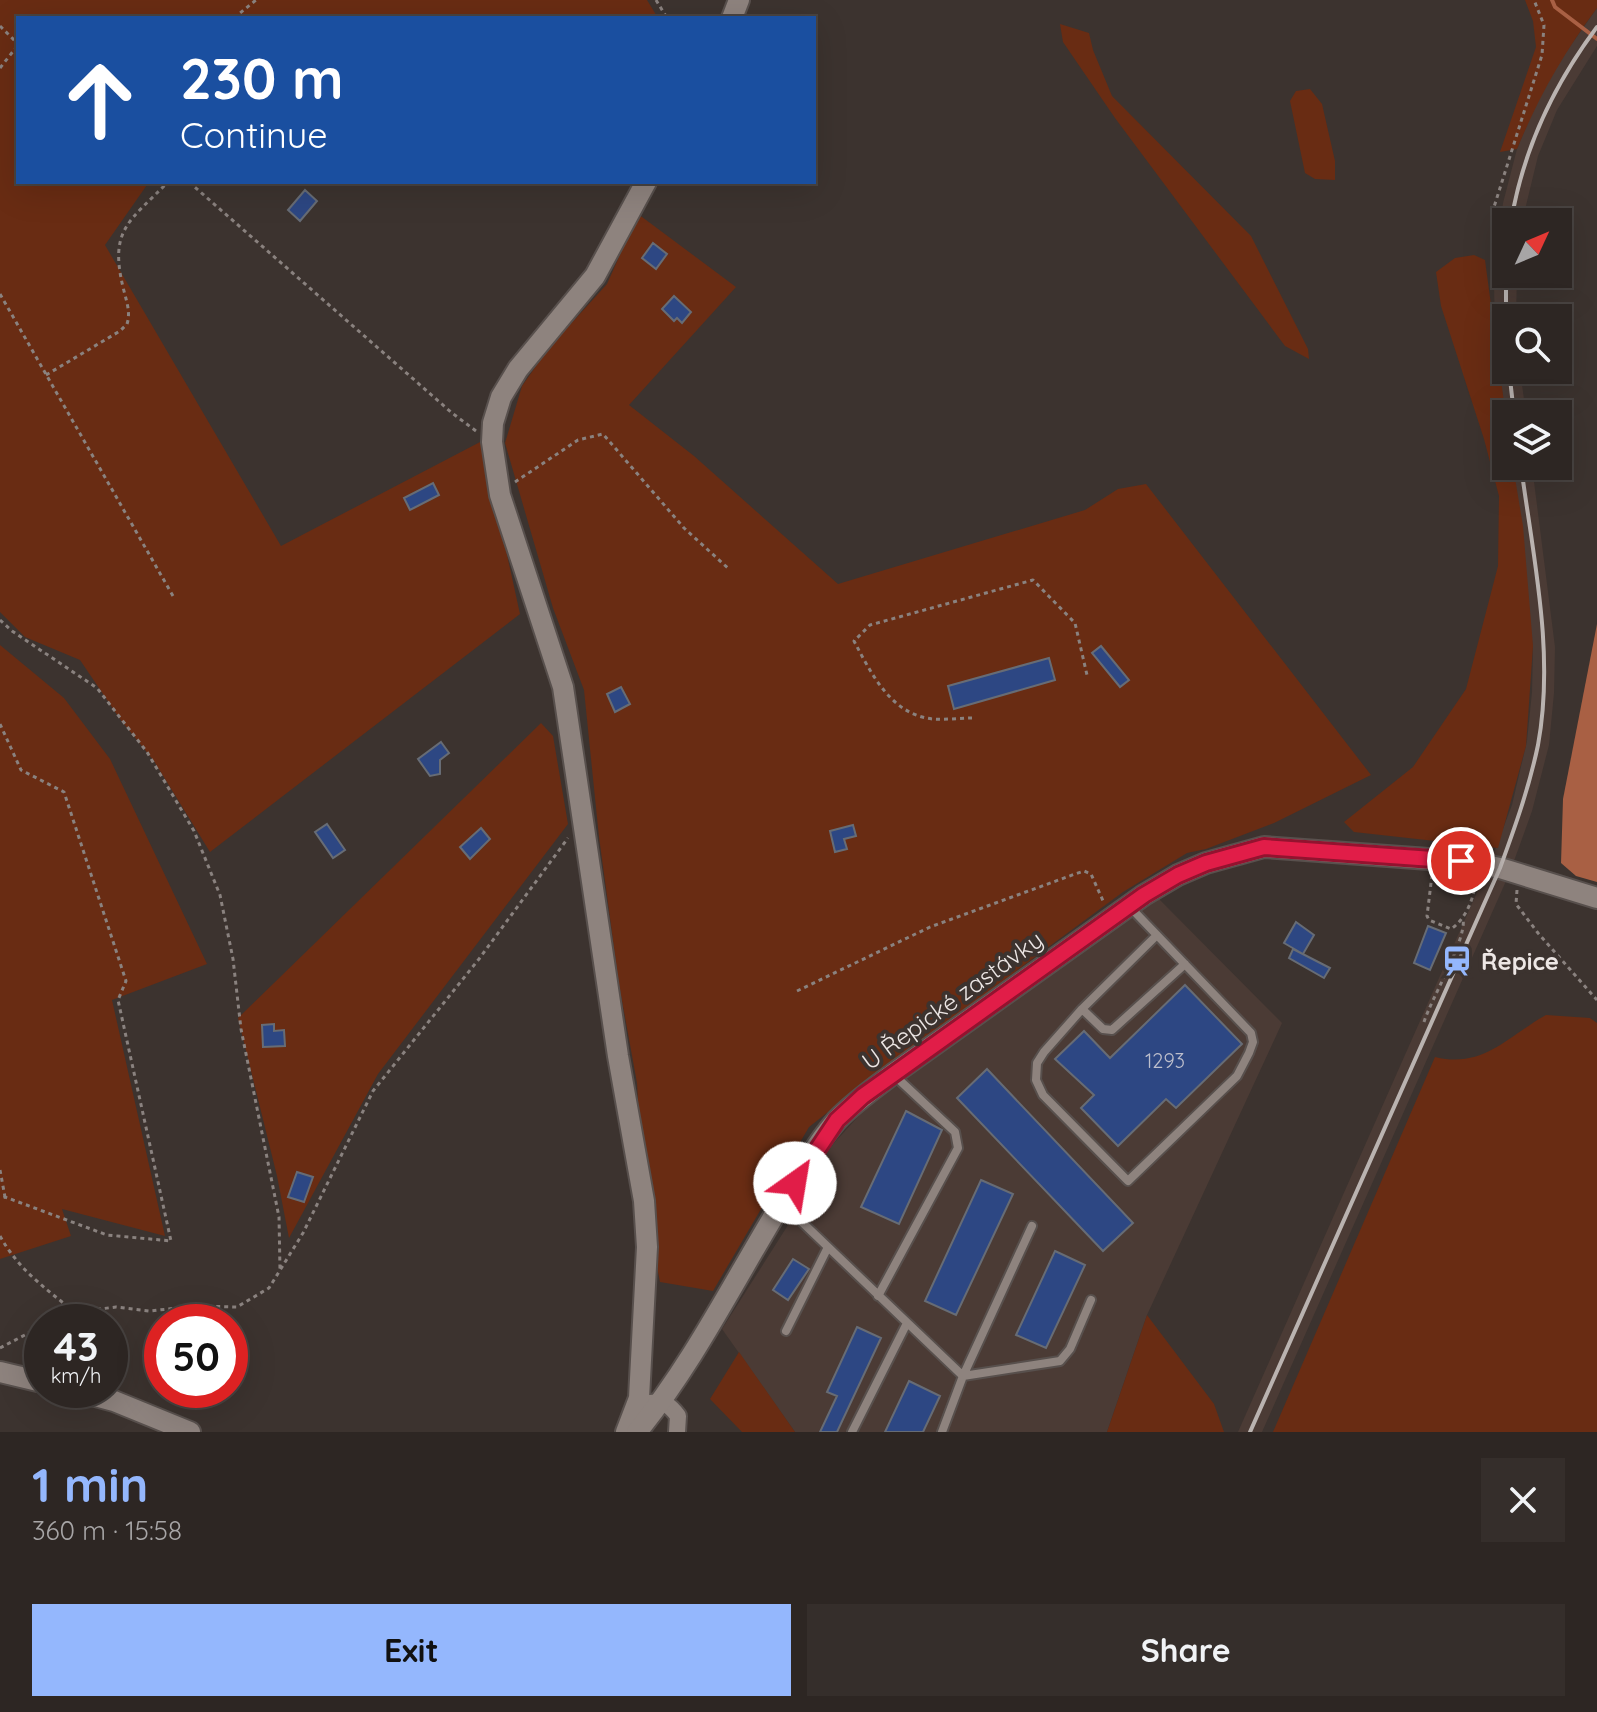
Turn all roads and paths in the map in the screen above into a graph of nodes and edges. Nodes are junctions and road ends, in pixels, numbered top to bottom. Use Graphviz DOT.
graph roads {
  1 [pos="256,0"];
  2 [pos="1534,0"];
  3 [pos="236,16"];
  4 [pos="0,26"];
  5 [pos="16,42"];
  6 [pos="16,47"];
  7 [pos="0,68"];
  8 [pos="166,184"];
  9 [pos="191,184"];
  10 [pos="645,184"];
  11 [pos="1495,208"];
  12 [pos="0,294"];
  13 [pos="46,375"];
  14 [pos="492,442"];
  15 [pos="500,495"];
  16 [pos="730,570"];
  17 [pos="173,596"];
  18 [pos="0,620"];
  19 [pos="1087,675"];
  20 [pos="972,718"];
  21 [pos="0,724"];
  22 [pos="581,821"];
  23 [pos="1434,859"];
  24 [pos="1470,862"];
  25 [pos="1521,875"];
  26 [pos="1597,898"];
  27 [pos="1128,905"];
  28 [pos="1110,918"];
  29 [pos="1463,919"];
  30 [pos="1157,935"];
  31 [pos="1185,964"];
  32 [pos="797,991"];
  33 [pos="1597,1000"];
  34 [pos="1082,1009"];
  35 [pos="1424,1022"];
  36 [pos="893,1074"];
  37 [pos="0,1170"];
  38 [pos="5,1197"];
  39 [pos="0,1199"];
  40 [pos="782,1203"];
  41 [pos="1032,1226"];
  42 [pos="0,1236"];
  43 [pos="828,1247"];
  44 [pos="280,1270"];
  45 [pos="878,1296"];
  46 [pos="1091,1300"];
  47 [pos="65,1304"];
  48 [pos="128,1308"];
  49 [pos="906,1325"];
  50 [pos="786,1331"];
  51 [pos="24,1335"];
  52 [pos="0,1348"];
  53 [pos="0,1372"];
  54 [pos="963,1376"];
  55 [pos="24,1378"];
  56 [pos="639,1398"];
  57 [pos="662,1402"];
  58 [pos="128,1407"];
  59 [pos="190,1432"];
  60 [pos="626,1432"];
  61 [pos="637,1432"];
  62 [pos="677,1432"];
  63 [pos="852,1432"];
  64 [pos="942,1432"];
  1 -- 3 [label="path"];
  2 -- 11 [label="path"];
  4 -- 5 [label="path"];
  6 -- 7 [label="path"];
  8 -- 13 [label="path"];
  9 -- 14 [label="path"];
  10 -- 14 [label="main road"];
  12 -- 13 [label="path"];
  13 -- 17 [label="path"];
  14 -- 15 [label="main road"];
  15 -- 16 [label="path"];
  15 -- 22 [label="main road"];
  18 -- 44 [label="path"];
  19 -- 20 [label="path"];
  21 -- 38 [label="path"];
  22 -- 44 [label="path"];
  22 -- 56 [label="main road"];
  23 -- 24 [label="main road, U Řepické zastávky"];
  23 -- 27 [label="main road, U Řepické zastávky"];
  23 -- 29 [label="path"];
  24 -- 25 [label="main road, U Řepické zastávky"];
  24 -- 29 [label="path"];
  25 -- 26 [label="main road, U Řepické zastávky"];
  25 -- 33 [label="path"];
  27 -- 28 [label="main road, U Řepické zastávky"];
  27 -- 30 [label="lane"];
  28 -- 32 [label="path"];
  28 -- 36 [label="main road, U Řepické zastávky"];
  29 -- 35 [label="path"];
  30 -- 31 [label="lane"];
  30 -- 34 [label="lane"];
  31 -- 34 [label="lane"];
  31 -- 34 [label="lane"];
  36 -- 40 [label="main road, U Řepické zastávky"];
  36 -- 45 [label="lane"];
  37 -- 38 [label="path"];
  38 -- 39 [label="path"];
  40 -- 43 [label="lane"];
  40 -- 57 [label="main road, U Řepické zastávky"];
  41 -- 54 [label="lane"];
  42 -- 47 [label="path"];
  43 -- 45 [label="lane"];
  43 -- 50 [label="lane"];
  44 -- 48 [label="path"];
  45 -- 49 [label="lane"];
  46 -- 54 [label="lane"];
  49 -- 54 [label="lane"];
  49 -- 63 [label="lane"];
  51 -- 52 [label="path"];
  53 -- 55 [label="main road"];
  54 -- 64 [label="lane"];
  56 -- 57 [label="street"];
  56 -- 60 [label="main road"];
  57 -- 61 [label="main road, U Řepické zastávky"];
  57 -- 62 [label="street"];
  58 -- 59 [label="main road"];
}
